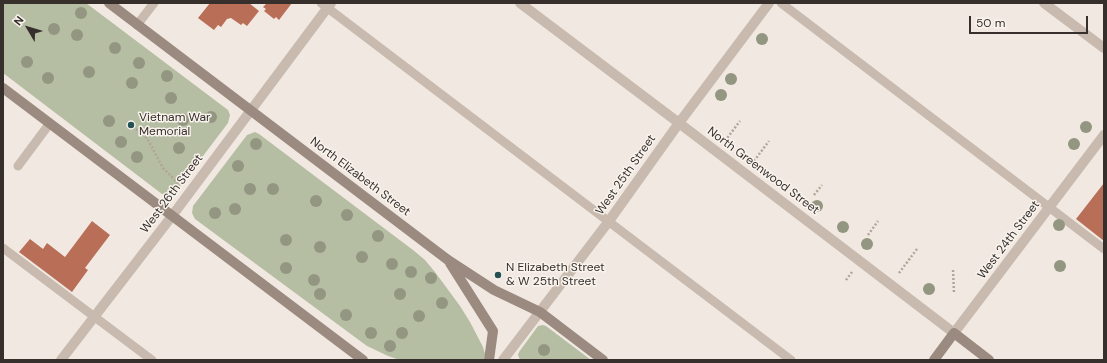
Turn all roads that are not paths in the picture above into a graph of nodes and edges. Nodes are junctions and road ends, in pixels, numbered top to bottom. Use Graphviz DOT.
graph roads {
  1 [pos="109,3"];
  2 [pos="154,3"];
  3 [pos="520,3"];
  4 [pos="769,3"];
  5 [pos="781,3"];
  6 [pos="1044,3"];
  7 [pos="326,5"];
  8 [pos="137,25"];
  9 [pos="1104,48"];
  10 [pos="3,88"];
  11 [pos="251,111"];
  12 [pos="50,123"];
  13 [pos="679,123"];
  14 [pos="1104,135"];
  15 [pos="18,166"];
  16 [pos="1049,207"];
  17 [pos="172,216"];
  18 [pos="609,221"];
  19 [pos="3,248"];
  20 [pos="1104,249"];
  21 [pos="448,260"];
  22 [pos="540,312"];
  23 [pos="94,317"];
  24 [pos="954,333"];
  25 [pos="62,360"];
  26 [pos="152,360"];
  27 [pos="363,360"];
  28 [pos="489,360"];
  29 [pos="503,360"];
  30 [pos="603,360"];
  31 [pos="791,360"];
  32 [pos="934,360"];
  33 [pos="989,360"];
  1 -- 8 [label="main road, North Elizabeth Street"];
  2 -- 8 [label="lane"];
  3 -- 13 [label="street, North Greenwood Street"];
  4 -- 13 [label="street, West 25th Street"];
  5 -- 16 [label="lane"];
  6 -- 9 [label="street"];
  7 -- 11 [label="street, West 26th Street"];
  7 -- 18 [label="lane"];
  8 -- 11 [label="main road, North Elizabeth Street"];
  10 -- 12 [label="main road"];
  11 -- 17 [label="street, West 26th Street"];
  11 -- 21 [label="main road, North Elizabeth Street"];
  12 -- 15 [label="lane"];
  12 -- 17 [label="main road"];
  13 -- 18 [label="street, West 25th Street"];
  13 -- 24 [label="street, North Greenwood Street"];
  14 -- 16 [label="street, West 24th Street"];
  16 -- 20 [label="lane"];
  16 -- 24 [label="street, West 24th Street"];
  17 -- 23 [label="street, West 26th Street"];
  17 -- 27 [label="main road"];
  18 -- 22 [label="street, West 25th Street"];
  18 -- 31 [label="lane"];
  19 -- 23 [label="lane"];
  21 -- 22 [label="main road, North Elizabeth Street"];
  21 -- 28 [label="main road"];
  22 -- 29 [label="street, West 25th Street"];
  22 -- 30 [label="main road, North Elizabeth Street"];
  23 -- 25 [label="street, West 26th Street"];
  23 -- 26 [label="lane"];
  24 -- 32 [label="main road, West 24th Street"];
  24 -- 33 [label="main road, North Greenwood Street"];
}
